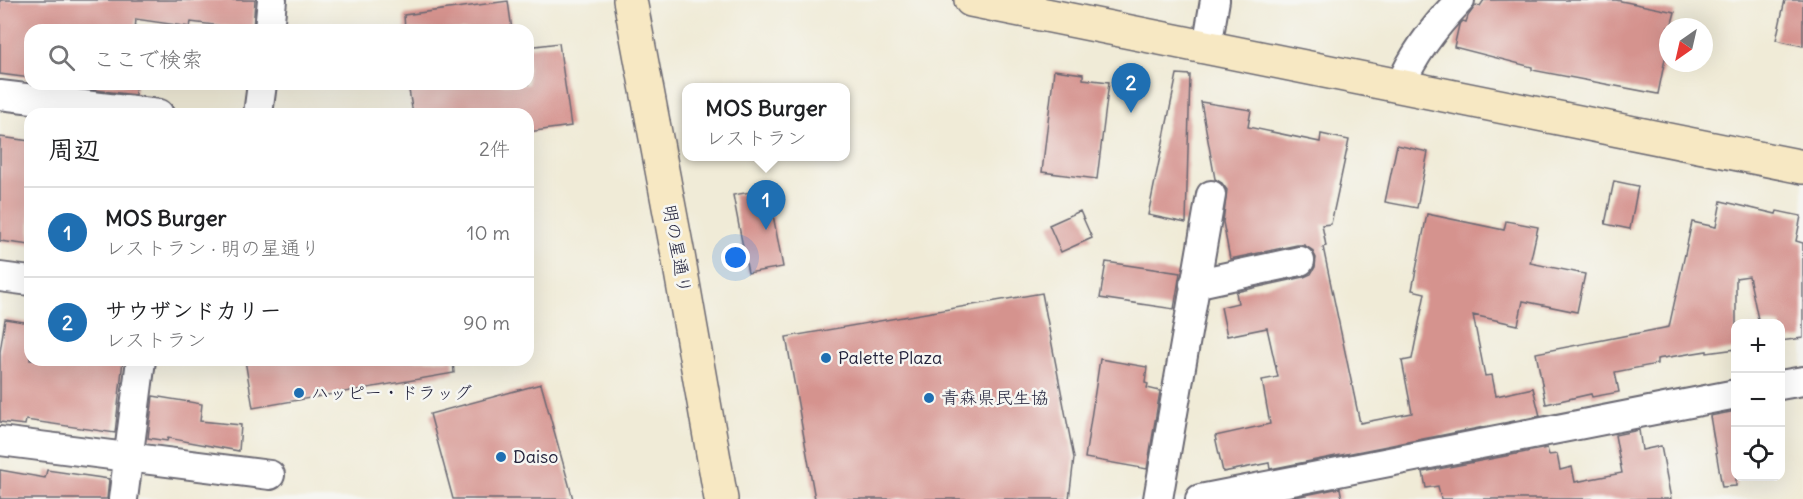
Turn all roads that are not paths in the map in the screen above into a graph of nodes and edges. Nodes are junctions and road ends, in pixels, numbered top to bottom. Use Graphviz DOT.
graph roads {
  1 [pos="272,0"];
  2 [pos="630,0"];
  3 [pos="1215,0"];
  4 [pos="1460,0"];
  5 [pos="990,2"];
  6 [pos="270,24"];
  7 [pos="1207,47"];
  8 [pos="1400,86"];
  9 [pos="261,90"];
  10 [pos="0,95"];
  11 [pos="109,108"];
  12 [pos="259,108"];
  13 [pos="1803,167"];
  14 [pos="1210,195"];
  15 [pos="1300,261"];
  16 [pos="0,277"];
  17 [pos="24,280"];
  18 [pos="1194,284"];
  19 [pos="140,366"];
  20 [pos="1803,381"];
  21 [pos="1785,384"];
  22 [pos="1731,395"];
  23 [pos="0,441"];
  24 [pos="128,456"];
  25 [pos="270,475"];
  26 [pos="123,499"];
  27 [pos="721,499"];
  28 [pos="1158,499"];
  29 [pos="1200,499"];
  1 -- 6 [label="street"];
  2 -- 27 [label="street, 明の星通り"];
  3 -- 7 [label="street"];
  4 -- 8 [label="street"];
  5 -- 7 [label="street"];
  7 -- 8 [label="street"];
  8 -- 13 [label="street"];
  9 -- 12 [label="street"];
  10 -- 11 [label="street"];
  14 -- 18 [label="street"];
  15 -- 18 [label="street"];
  16 -- 17 [label="street"];
  18 -- 28 [label="street"];
  19 -- 24 [label="street"];
  20 -- 21 [label="street"];
  22 -- 29 [label="street"];
  23 -- 24 [label="street"];
  24 -- 25 [label="street"];
  24 -- 26 [label="street"];
}
